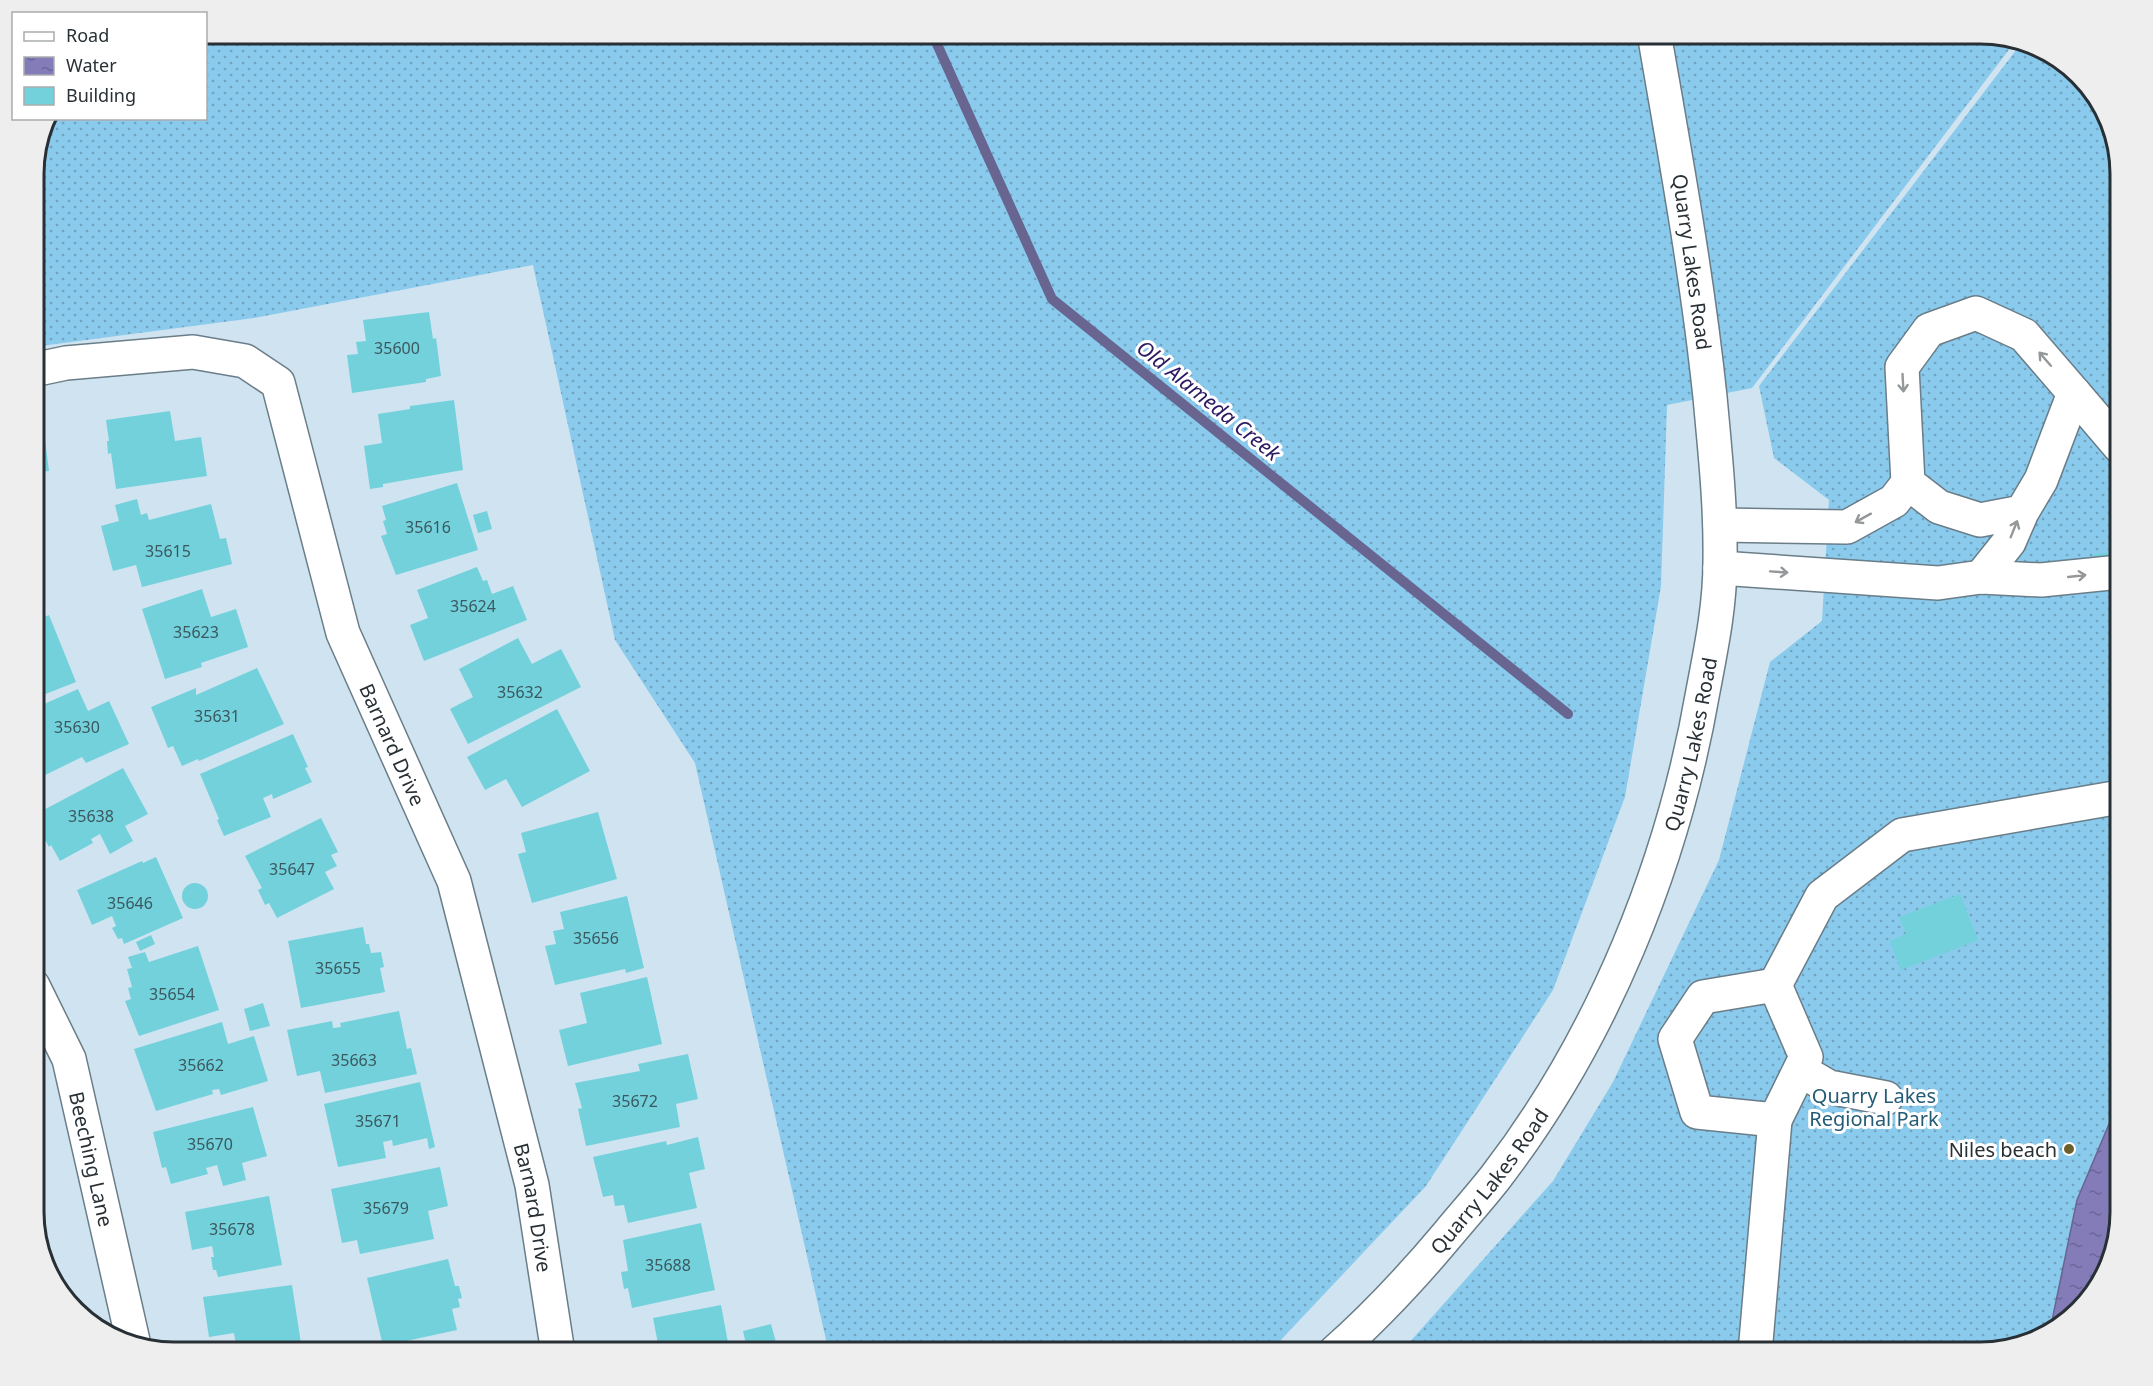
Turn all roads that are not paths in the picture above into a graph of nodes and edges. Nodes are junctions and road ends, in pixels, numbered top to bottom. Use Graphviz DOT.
graph roads {
  1 [pos="1656,44"];
  2 [pos="44,368"];
  3 [pos="2074,393"];
  4 [pos="2110,435"];
  5 [pos="1908,483"];
  6 [pos="2022,512"];
  7 [pos="1720,525"];
  8 [pos="1720,568"];
  9 [pos="2110,573"];
  10 [pos="1981,577"];
  11 [pos="2110,799"];
  12 [pos="1775,985"];
  13 [pos="44,1008"];
  14 [pos="1800,1070"];
  15 [pos="1886,1098"];
  16 [pos="1774,1120"];
  17 [pos="132,1336"];
  18 [pos="556,1342"];
  19 [pos="1346,1342"];
  20 [pos="1756,1342"];
  1 -- 7 [label="street, Quarry Lakes Road"];
  2 -- 18 [label="street, Barnard Drive"];
  3 -- 4 [label="street"];
  3 -- 5 [label="street, one-way"];
  3 -- 6 [label="street"];
  5 -- 6 [label="street"];
  5 -- 7 [label="street, one-way"];
  10 -- 6 [label="street, one-way"];
  7 -- 8 [label="street, Quarry Lakes Road"];
  8 -- 10 [label="street, one-way"];
  8 -- 19 [label="street, Quarry Lakes Road"];
  10 -- 9 [label="street, one-way"];
  11 -- 12 [label="street"];
  12 -- 14 [label="street"];
  12 -- 16 [label="street"];
  13 -- 17 [label="street, Beeching Lane"];
  14 -- 15 [label="street"];
  14 -- 16 [label="street"];
  16 -- 20 [label="street"];
}
